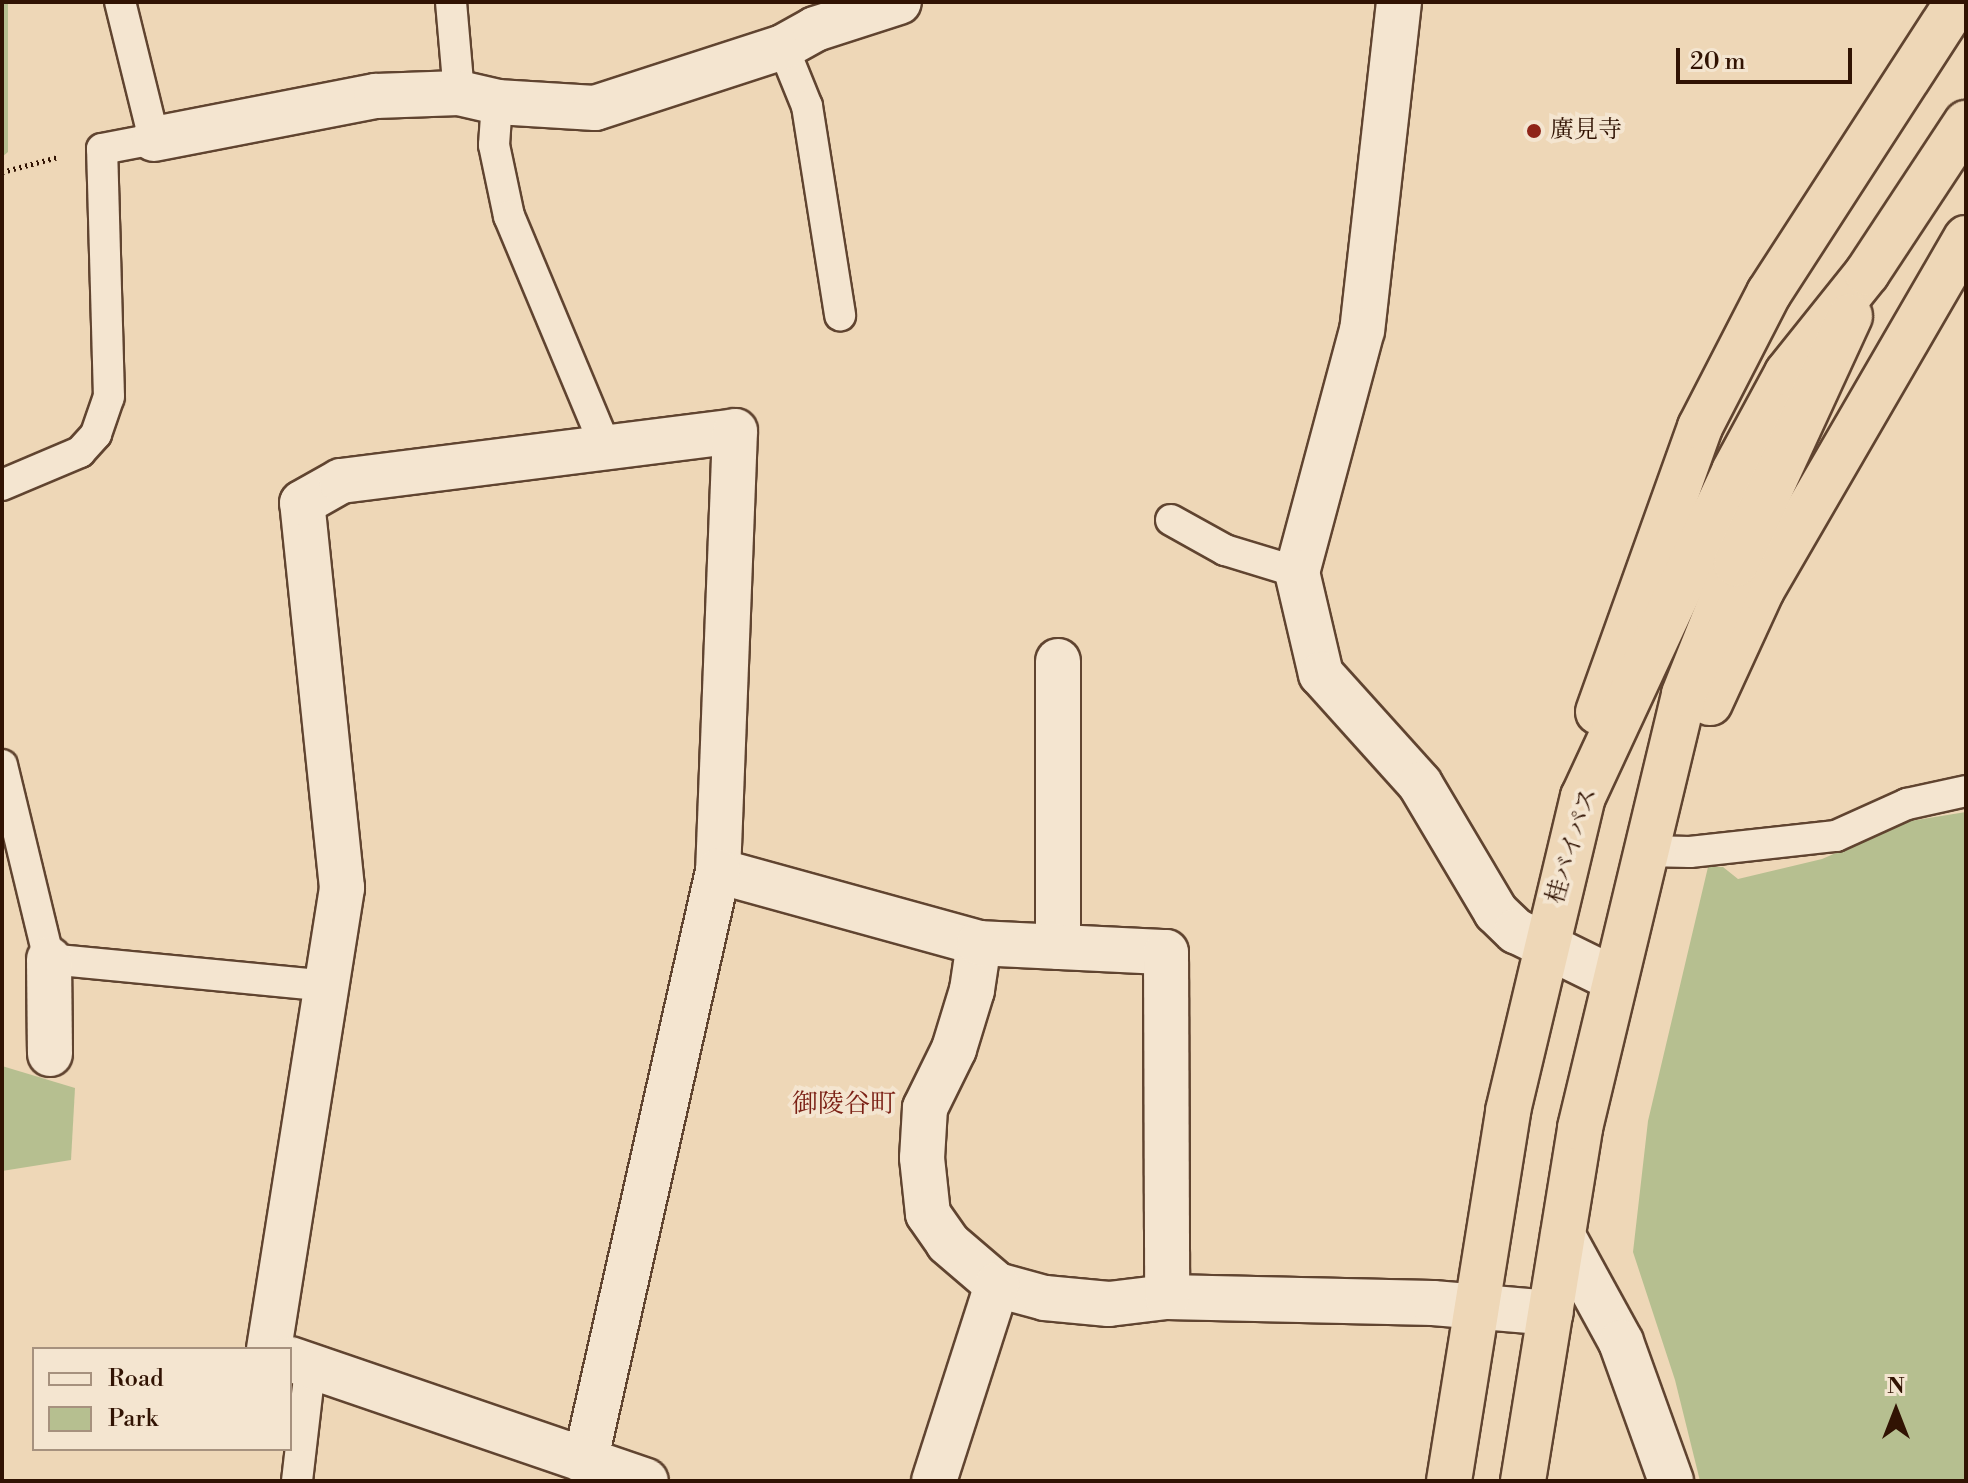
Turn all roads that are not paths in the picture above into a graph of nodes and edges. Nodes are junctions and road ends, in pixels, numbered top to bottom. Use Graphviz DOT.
graph roads {
  1 [pos="120,2"];
  2 [pos="451,2"];
  3 [pos="899,2"];
  4 [pos="1399,2"];
  5 [pos="1957,2"];
  6 [pos="803,26"];
  7 [pos="478,98"];
  8 [pos="1966,123"];
  9 [pos="154,139"];
  10 [pos="1966,238"];
  11 [pos="1867,273"];
  12 [pos="840,315"];
  13 [pos="605,446"];
  14 [pos="2,485"];
  15 [pos="1171,520"];
  16 [pos="1297,572"];
  17 [pos="1058,661"];
  18 [pos="2,765"];
  19 [pos="1966,791"];
  20 [pos="1583,797"];
  21 [pos="1649,835"];
  22 [pos="718,871"];
  23 [pos="979,943"];
  24 [pos="1544,946"];
  25 [pos="1058,947"];
  26 [pos="49,959"];
  27 [pos="1612,978"];
  28 [pos="330,986"];
  29 [pos="50,1054"];
  30 [pos="1563,1236"];
  31 [pos="997,1285"];
  32 [pos="1167,1297"];
  33 [pos="1476,1304"];
  34 [pos="1551,1313"];
  35 [pos="269,1347"];
  36 [pos="300,1364"];
  37 [pos="585,1462"];
  38 [pos="297,1481"];
  39 [pos="646,1481"];
  40 [pos="934,1481"];
  41 [pos="1449,1481"];
  42 [pos="1523,1481"];
  43 [pos="1671,1481"];
  1 -- 9 [label="lane"];
  2 -- 7 [label="lane"];
  3 -- 6 [label="street"];
  4 -- 16 [label="street"];
  5 -- 20 [label="highway"];
  6 -- 7 [label="street"];
  6 -- 12 [label="lane"];
  7 -- 9 [label="street"];
  7 -- 13 [label="lane"];
  8 -- 11 [label="highway, 桂バイパス"];
  9 -- 14 [label="lane"];
  10 -- 21 [label="highway"];
  11 -- 20 [label="highway, 桂バイパス"];
  11 -- 21 [label="highway, 桂バイパス"];
  13 -- 22 [label="street"];
  13 -- 28 [label="street"];
  15 -- 16 [label="lane"];
  16 -- 24 [label="street"];
  17 -- 25 [label="street"];
  18 -- 26 [label="lane"];
  19 -- 21 [label="lane"];
  20 -- 24 [label="highway, 桂バイパス"];
  21 -- 27 [label="highway, 桂バイパス"];
  22 -- 23 [label="street"];
  22 -- 37 [label="street"];
  23 -- 25 [label="street"];
  23 -- 31 [label="street"];
  24 -- 27 [label="street"];
  24 -- 33 [label="highway, 桂バイパス"];
  25 -- 32 [label="street"];
  26 -- 28 [label="lane"];
  26 -- 29 [label="street"];
  27 -- 30 [label="highway, 桂バイパス"];
  28 -- 35 [label="street"];
  30 -- 34 [label="highway, 桂バイパス"];
  30 -- 43 [label="street"];
  31 -- 32 [label="street"];
  31 -- 40 [label="street"];
  32 -- 33 [label="street"];
  33 -- 34 [label="street"];
  33 -- 41 [label="highway, 桂バイパス"];
  34 -- 42 [label="highway, 桂バイパス"];
  36 -- 37 [label="street"];
  36 -- 38 [label="lane"];
  37 -- 39 [label="street"];
}
